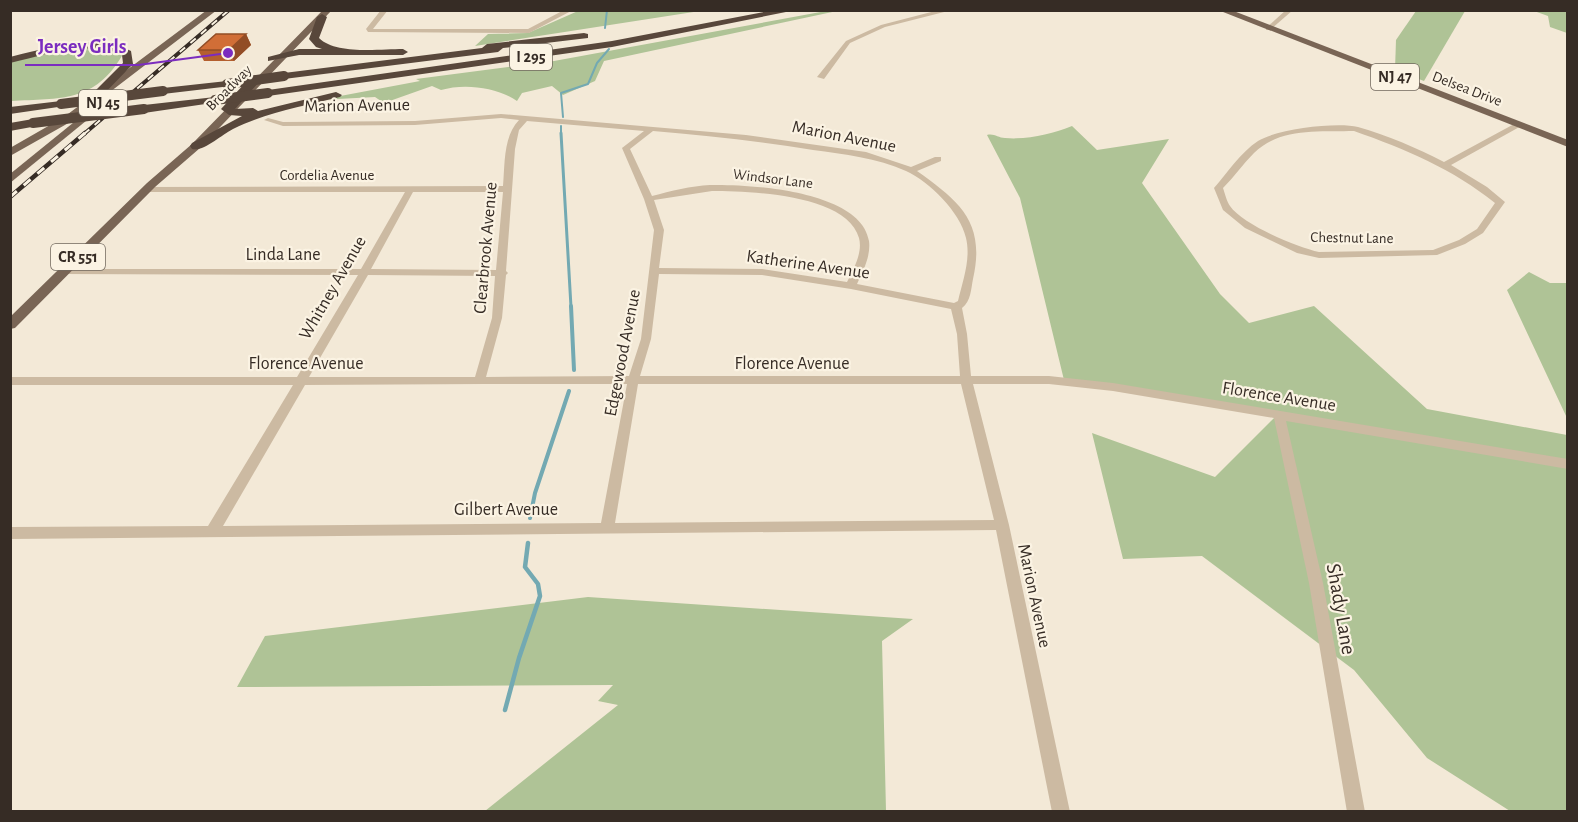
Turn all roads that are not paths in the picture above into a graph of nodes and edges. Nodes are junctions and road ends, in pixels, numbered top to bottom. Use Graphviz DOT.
graph roads {
  1 [pos="213,10"];
  2 [pos="385,10"];
  3 [pos="570,10"];
  4 [pos="734,10"];
  5 [pos="792,10"];
  6 [pos="948,10"];
  7 [pos="1222,10"];
  8 [pos="1290,10"];
  9 [pos="325,13"];
  10 [pos="655,24"];
  11 [pos="195,25"];
  12 [pos="1268,29"];
  13 [pos="612,44"];
  14 [pos="289,52"];
  15 [pos="350,52"];
  16 [pos="272,59"];
  17 [pos="10,60"];
  18 [pos="821,77"];
  19 [pos="253,78"];
  20 [pos="95,97"];
  21 [pos="61,104"];
  22 [pos="10,105"];
  23 [pos="282,106"];
  24 [pos="10,111"];
  25 [pos="229,112"];
  26 [pos="525,118"];
  27 [pos="268,120"];
  28 [pos="1519,125"];
  29 [pos="10,126"];
  30 [pos="650,130"];
  31 [pos="1568,144"];
  32 [pos="196,146"];
  33 [pos="10,153"];
  34 [pos="938,159"];
  35 [pos="1446,164"];
  36 [pos="911,170"];
  37 [pos="10,180"];
  38 [pos="149,187"];
  39 [pos="411,188"];
  40 [pos="507,189"];
  41 [pos="649,199"];
  42 [pos="64,271"];
  43 [pos="655,271"];
  44 [pos="365,272"];
  45 [pos="502,273"];
  46 [pos="851,286"];
  47 [pos="956,307"];
  48 [pos="10,325"];
  49 [pos="10,381"];
  50 [pos="299,381"];
  51 [pos="966,381"];
  52 [pos="479,382"];
  53 [pos="633,382"];
  54 [pos="1279,415"];
  55 [pos="1568,464"];
  56 [pos="1002,525"];
  57 [pos="607,528"];
  58 [pos="213,530"];
  59 [pos="10,533"];
  60 [pos="1061,812"];
  61 [pos="1356,812"];
  1 -- 11 [label="main road, NJ 45"];
  2 -- 3 [label="street"];
  4 -- 10 [label="highway"];
  5 -- 13 [label="highway, I 295"];
  6 -- 18 [label="street"];
  7 -- 12 [label="main road, Delsea Drive / NJ 47"];
  8 -- 12 [label="street"];
  9 -- 14 [label="main road, Broadway / CR 551"];
  9 -- 15 [label="highway"];
  9 -- 16 [label="main road, Broadway / CR 551"];
  11 -- 20 [label="main road, NJ 45"];
  11 -- 37 [label="main road, NJ 45"];
  12 -- 28 [label="main road, Delsea Drive / NJ 47"];
  13 -- 23 [label="highway"];
  13 -- 29 [label="highway, I 295, bridge"];
  14 -- 15 [label="highway"];
  14 -- 16 [label="highway"];
  14 -- 25 [label="main road, Broadway / CR 551"];
  15 -- 21 [label="highway, I 295, bridge"];
  16 -- 19 [label="main road, Broadway / CR 551"];
  17 -- 20 [label="highway"];
  19 -- 25 [label="highway"];
  19 -- 38 [label="main road, Broadway / CR 551"];
  20 -- 33 [label="main road, NJ 45"];
  21 -- 22 [label="highway"];
  21 -- 24 [label="highway, I 295"];
  23 -- 25 [label="highway"];
  23 -- 32 [label="highway"];
  25 -- 32 [label="main road, Broadway / CR 551"];
  26 -- 27 [label="street, Marion Avenue"];
  26 -- 30 [label="street, Marion Avenue"];
  26 -- 40 [label="street, Clearbrook Avenue"];
  28 -- 31 [label="main road, Delsea Drive / NJ 47"];
  28 -- 35 [label="street"];
  30 -- 36 [label="street, Marion Avenue"];
  30 -- 41 [label="street, Edgewood Avenue"];
  32 -- 38 [label="main road, Broadway / CR 551"];
  34 -- 36 [label="street"];
  35 -- 35 [label="street, Chestnut Lane"];
  36 -- 47 [label="street, Marion Avenue"];
  38 -- 39 [label="street, Cordelia Avenue"];
  38 -- 42 [label="main road, Broadway / CR 551"];
  39 -- 40 [label="street, Cordelia Avenue"];
  39 -- 44 [label="street, Whitney Avenue"];
  40 -- 45 [label="street, Clearbrook Avenue"];
  41 -- 43 [label="street, Edgewood Avenue"];
  41 -- 46 [label="street, Windsor Lane"];
  42 -- 44 [label="street, Linda Lane"];
  42 -- 48 [label="main road, Broadway / CR 551"];
  43 -- 46 [label="street, Katherine Avenue"];
  43 -- 53 [label="street, Edgewood Avenue"];
  44 -- 45 [label="street, Linda Lane"];
  44 -- 50 [label="street, Whitney Avenue"];
  45 -- 52 [label="street, Clearbrook Avenue"];
  46 -- 47 [label="street, Katherine Avenue"];
  47 -- 51 [label="street, Marion Avenue"];
  49 -- 50 [label="street, Florence Avenue"];
  50 -- 52 [label="street, Florence Avenue"];
  50 -- 58 [label="street, Whitney Avenue"];
  51 -- 53 [label="street, Florence Avenue"];
  51 -- 54 [label="street, Florence Avenue"];
  51 -- 56 [label="street, Marion Avenue"];
  52 -- 53 [label="street, Florence Avenue"];
  53 -- 57 [label="street, Edgewood Avenue"];
  54 -- 55 [label="street, Florence Avenue"];
  54 -- 61 [label="street, Shady Lane"];
  56 -- 57 [label="street, Gilbert Avenue"];
  56 -- 60 [label="street, Marion Avenue"];
  57 -- 58 [label="street, Gilbert Avenue"];
  58 -- 59 [label="street, Gilbert Avenue"];
}
